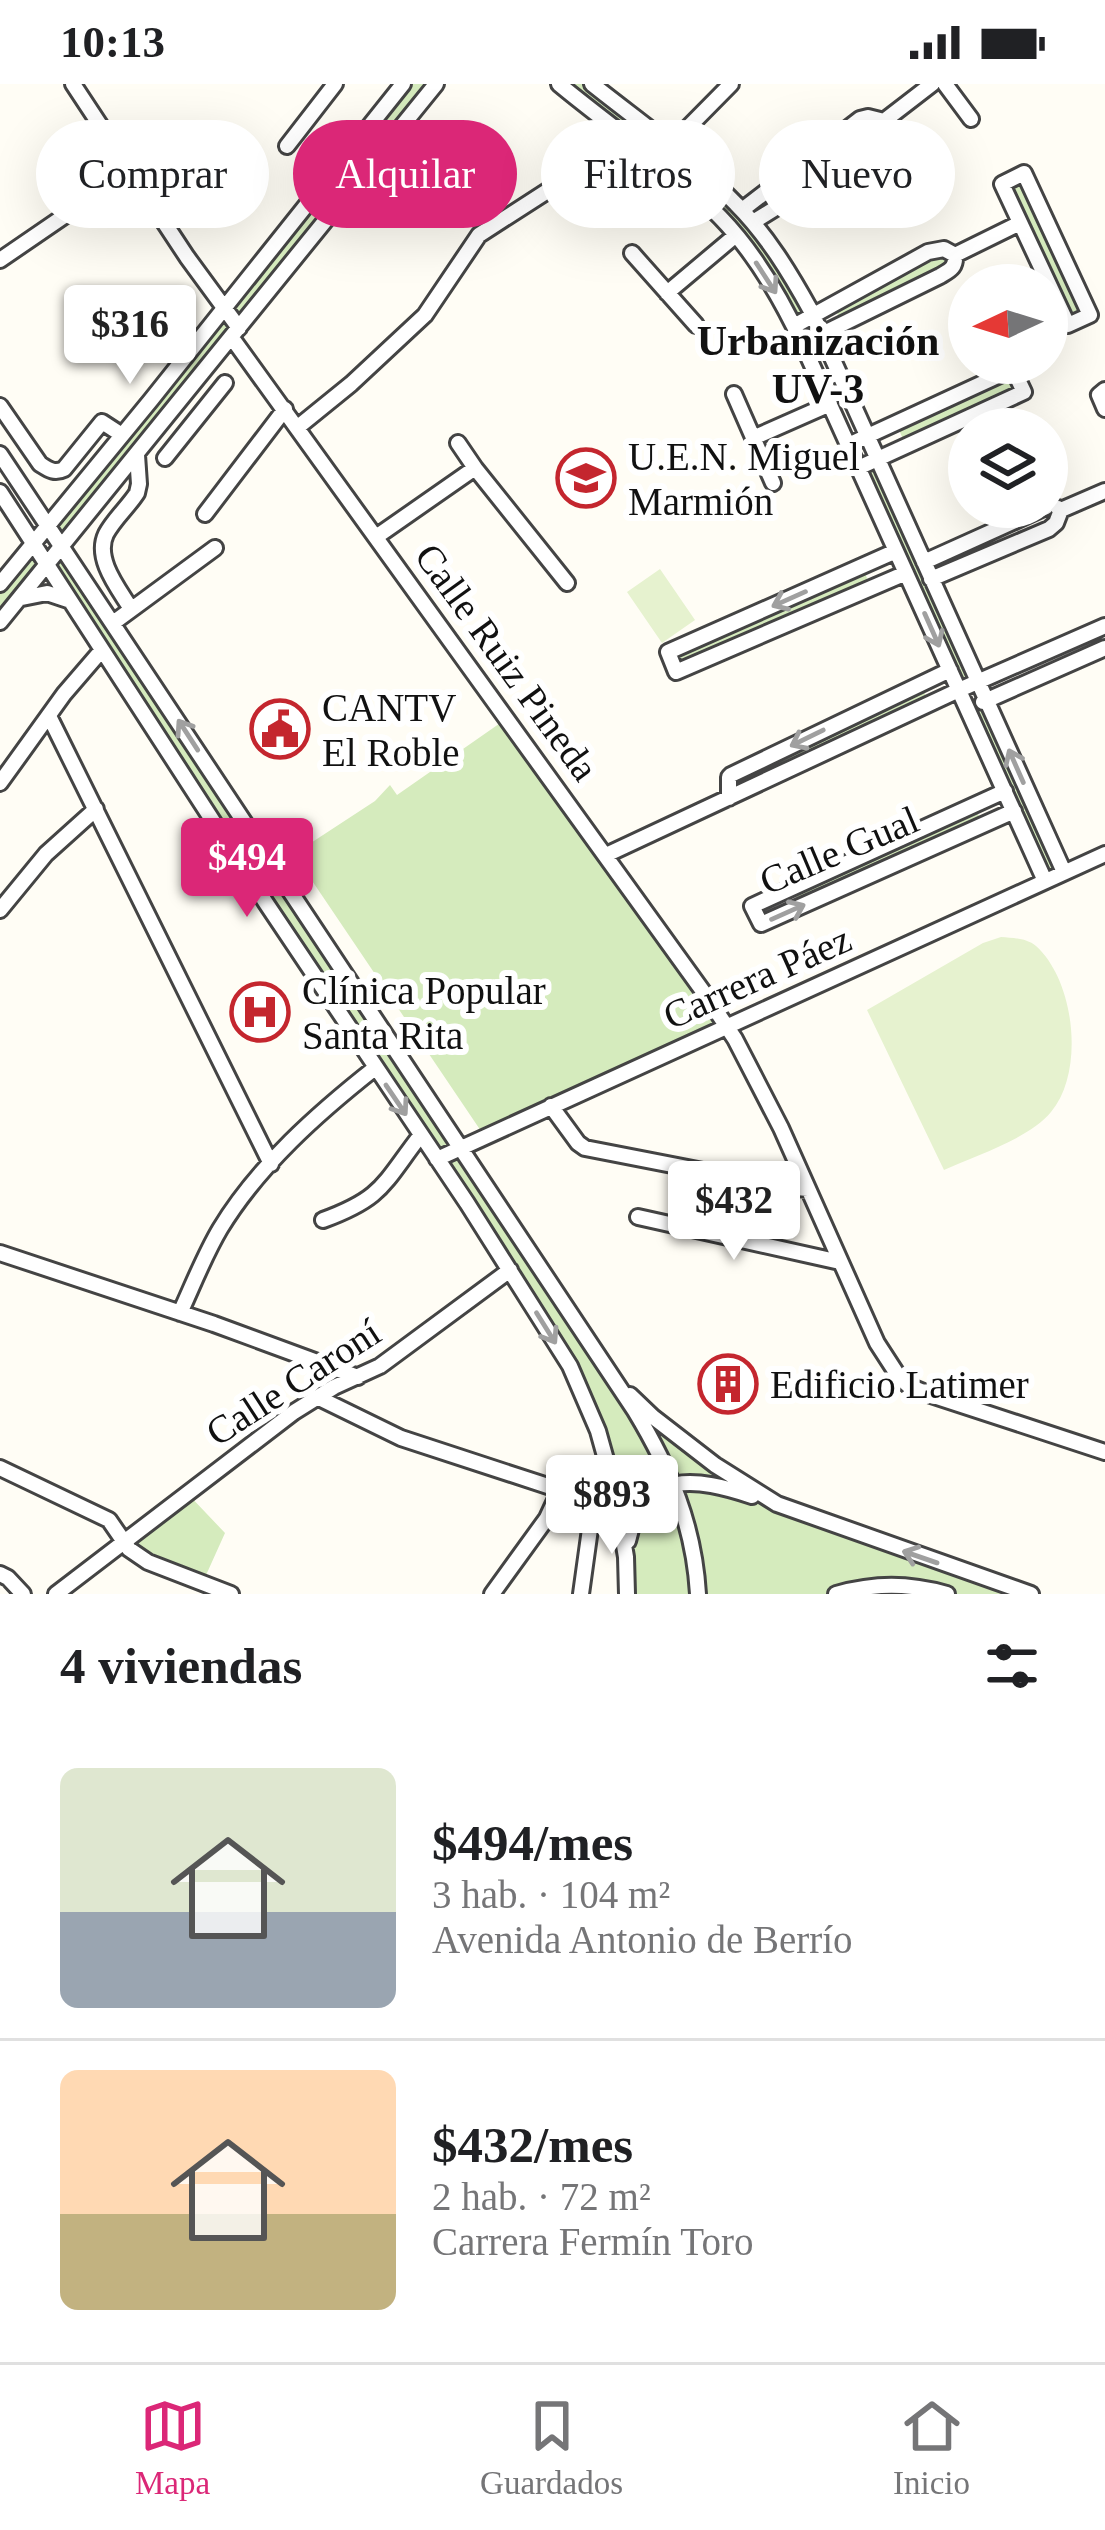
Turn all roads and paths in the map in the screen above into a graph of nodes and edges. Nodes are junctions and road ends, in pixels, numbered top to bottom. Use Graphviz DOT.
graph roads {
  1 [pos="74,84"];
  2 [pos="334,84"];
  3 [pos="381,84"];
  4 [pos="436,84"];
  5 [pos="559,84"];
  6 [pos="591,84"];
  7 [pos="731,84"];
  8 [pos="932,84"];
  9 [pos="945,84"];
  10 [pos="399,89"];
  11 [pos="579,100"];
  12 [pos="971,119"];
  13 [pos="97,120"];
  14 [pos="604,120"];
  15 [pos="637,120"];
  16 [pos="694,120"];
  17 [pos="885,120"];
  18 [pos="287,146"];
  19 [pos="541,195"];
  20 [pos="735,203"];
  21 [pos="759,206"];
  22 [pos="759,210"];
  23 [pos="748,216"];
  24 [pos="1020,224"];
  25 [pos="47,228"];
  26 [pos="169,228"];
  27 [pos="729,228"];
  28 [pos="736,235"];
  29 [pos="632,253"];
  30 [pos="955,255"];
  31 [pos="0,260"];
  32 [pos="667,293"];
  33 [pos="224,309"];
  34 [pos="813,315"];
  35 [pos="696,325"];
  36 [pos="794,326"];
  37 [pos="236,333"];
  38 [pos="821,334"];
  39 [pos="802,343"];
  40 [pos="225,383"];
  41 [pos="1105,390"];
  42 [pos="734,394"];
  43 [pos="830,404"];
  44 [pos="0,406"];
  45 [pos="285,409"];
  46 [pos="1105,409"];
  47 [pos="298,428"];
  48 [pos="154,434"];
  49 [pos="122,435"];
  50 [pos="868,436"];
  51 [pos="753,438"];
  52 [pos="458,443"];
  53 [pos="848,446"];
  54 [pos="0,454"];
  55 [pos="137,455"];
  56 [pos="878,459"];
  57 [pos="475,468"];
  58 [pos="858,468"];
  59 [pos="773,483"];
  60 [pos="24,489"];
  61 [pos="0,491"];
  62 [pos="1105,491"];
  63 [pos="73,495"];
  64 [pos="1068,503"];
  65 [pos="205,514"];
  66 [pos="48,525"];
  67 [pos="1005,528"];
  68 [pos="1050,528"];
  69 [pos="376,537"];
  70 [pos="33,544"];
  71 [pos="62,546"];
  72 [pos="215,548"];
  73 [pos="896,551"];
  74 [pos="924,562"];
  75 [pos="46,565"];
  76 [pos="906,572"];
  77 [pos="931,579"];
  78 [pos="567,583"];
  79 [pos="0,584"];
  80 [pos="17,600"];
  81 [pos="68,600"];
  82 [pos="131,609"];
  83 [pos="0,622"];
  84 [pos="113,622"];
  85 [pos="1105,626"];
  86 [pos="1105,648"];
  87 [pos="101,651"];
  88 [pos="950,670"];
  89 [pos="978,681"];
  90 [pos="959,690"];
  91 [pos="986,700"];
  92 [pos="967,708"];
  93 [pos="50,716"];
  94 [pos="0,783"];
  95 [pos="1004,791"];
  96 [pos="729,798"];
  97 [pos="96,809"];
  98 [pos="1014,811"];
  99 [pos="1105,854"];
  100 [pos="606,855"];
  101 [pos="1064,872"];
  102 [pos="1045,881"];
  103 [pos="0,910"];
  104 [pos="727,1027"];
  105 [pos="375,1068"];
  106 [pos="551,1106"];
  107 [pos="420,1136"];
  108 [pos="461,1148"];
  109 [pos="437,1159"];
  110 [pos="271,1164"];
  111 [pos="808,1189"];
  112 [pos="638,1217"];
  113 [pos="323,1220"];
  114 [pos="5,1255"];
  115 [pos="840,1262"];
  116 [pos="0,1270"];
  117 [pos="510,1270"];
  118 [pos="180,1313"];
  119 [pos="359,1377"];
  120 [pos="613,1378"];
  121 [pos="317,1397"];
  122 [pos="1105,1452"];
  123 [pos="0,1468"];
  124 [pos="674,1484"];
  125 [pos="560,1490"];
  126 [pos="777,1504"];
  127 [pos="619,1509"];
  128 [pos="589,1516"];
  129 [pos="124,1541"];
  130 [pos="626,1557"];
  131 [pos="0,1574"];
  132 [pos="23,1594"];
  133 [pos="56,1594"];
  134 [pos="231,1594"];
  135 [pos="492,1594"];
  136 [pos="581,1594"];
  137 [pos="627,1594"];
  138 [pos="698,1594"];
  139 [pos="836,1594"];
  140 [pos="947,1594"];
  141 [pos="1031,1594"];
  1 -- 13 [label="street, Calle Ruiz Pineda"];
  2 -- 18 [label="street"];
  3 -- 10 [label="street"];
  4 -- 37 [label="street"];
  5 -- 11 [label="street"];
  6 -- 11 [label="street"];
  6 -- 15 [label="street"];
  7 -- 16 [label="street"];
  8 -- 17 [label="street"];
  9 -- 12 [label="street"];
  10 -- 33 [label="street"];
  11 -- 14 [label="street"];
  19 -- 47 [label="street"];
  20 -- 23 [label="street"];
  21 -- 23 [label="street"];
  22 -- 23 [label="street"];
  23 -- 34 [label="street"];
  24 -- 24 [label="street"];
  24 -- 30 [label="street"];
  25 -- 31 [label="street"];
  26 -- 33 [label="street, Calle Ruiz Pineda"];
  27 -- 28 [label="street"];
  28 -- 32 [label="street"];
  28 -- 36 [label="street, one-way"];
  29 -- 32 [label="street"];
  30 -- 34 [label="street"];
  30 -- 38 [label="street"];
  32 -- 35 [label="street"];
  33 -- 37 [label="street, Calle Ruiz Pineda"];
  33 -- 49 [label="street"];
  34 -- 36 [label="street"];
  34 -- 38 [label="street"];
  36 -- 39 [label="street"];
  37 -- 45 [label="street, Calle Ruiz Pineda"];
  37 -- 48 [label="street"];
  38 -- 39 [label="street"];
  38 -- 50 [label="street"];
  39 -- 43 [label="street"];
  40 -- 48 [label="street"];
  41 -- 46 [label="street"];
  42 -- 51 [label="street"];
  43 -- 51 [label="street"];
  43 -- 53 [label="street"];
  44 -- 49 [label="street"];
  45 -- 47 [label="street, Calle Ruiz Pineda"];
  45 -- 65 [label="street"];
  47 -- 69 [label="street, Calle Ruiz Pineda"];
  48 -- 55 [label="street"];
  49 -- 63 [label="street"];
  50 -- 53 [label="street"];
  50 -- 56 [label="street"];
  50 -- 56 [label="street"];
  51 -- 59 [label="street"];
  52 -- 57 [label="street"];
  53 -- 58 [label="street"];
  54 -- 60 [label="street"];
  55 -- 71 [label="street"];
  55 -- 82 [label="street"];
  56 -- 58 [label="street"];
  56 -- 74 [label="street"];
  57 -- 69 [label="street"];
  57 -- 78 [label="street"];
  58 -- 73 [label="street"];
  60 -- 63 [label="street"];
  60 -- 66 [label="street"];
  61 -- 70 [label="street"];
  62 -- 64 [label="street"];
  63 -- 66 [label="street"];
  66 -- 70 [label="street"];
  66 -- 71 [label="street"];
  67 -- 74 [label="street"];
  68 -- 77 [label="street"];
  69 -- 100 [label="street, Calle Ruiz Pineda"];
  70 -- 75 [label="street"];
  70 -- 79 [label="street"];
  71 -- 75 [label="street"];
  71 -- 84 [label="street"];
  72 -- 82 [label="street"];
  73 -- 76 [label="street"];
  73 -- 76 [label="street, one-way"];
  74 -- 77 [label="street"];
  75 -- 80 [label="street"];
  75 -- 81 [label="street"];
  76 -- 88 [label="street, one-way"];
  77 -- 89 [label="street"];
  80 -- 81 [label="street"];
  80 -- 83 [label="street"];
  81 -- 87 [label="street"];
  82 -- 84 [label="street"];
  108 -- 84 [label="street, one-way"];
  85 -- 89 [label="street"];
  86 -- 91 [label="street"];
  87 -- 93 [label="street"];
  87 -- 105 [label="street"];
  88 -- 90 [label="street"];
  88 -- 96 [label="street, one-way"];
  89 -- 90 [label="street"];
  89 -- 91 [label="street"];
  90 -- 92 [label="street"];
  90 -- 96 [label="street"];
  91 -- 92 [label="street"];
  101 -- 91 [label="street, one-way"];
  92 -- 95 [label="street"];
  93 -- 94 [label="street"];
  93 -- 97 [label="street"];
  95 -- 98 [label="street"];
  95 -- 98 [label="street, Calle Gual, one-way"];
  96 -- 100 [label="street"];
  97 -- 103 [label="street"];
  97 -- 110 [label="street"];
  98 -- 102 [label="street"];
  99 -- 101 [label="street, Carrera Páez"];
  100 -- 104 [label="street, Calle Ruiz Pineda"];
  101 -- 102 [label="street, Carrera Páez"];
  102 -- 104 [label="street, Carrera Páez"];
  104 -- 106 [label="street, Carrera Páez"];
  104 -- 111 [label="street, Calle Ruiz Pineda"];
  105 -- 107 [label="street, one-way"];
  105 -- 110 [label="street"];
  106 -- 108 [label="street, Carrera Páez"];
  106 -- 111 [label="street"];
  107 -- 109 [label="street"];
  107 -- 113 [label="street"];
  108 -- 109 [label="street, Carrera Páez"];
  108 -- 120 [label="street"];
  109 -- 117 [label="street"];
  110 -- 118 [label="street"];
  111 -- 115 [label="street, Calle Ruiz Pineda"];
  112 -- 115 [label="street"];
  114 -- 116 [label="street"];
  114 -- 118 [label="street"];
  115 -- 122 [label="street, Calle Ruiz Pineda"];
  117 -- 119 [label="street, Calle Caroní"];
  117 -- 127 [label="street, one-way"];
  118 -- 119 [label="street"];
  119 -- 121 [label="street, Calle Caroní"];
  120 -- 124 [label="street"];
  120 -- 126 [label="street"];
  121 -- 125 [label="street"];
  121 -- 129 [label="street, Calle Caroní"];
  123 -- 129 [label="street"];
  124 -- 126 [label="street"];
  124 -- 130 [label="street"];
  124 -- 138 [label="street"];
  125 -- 128 [label="street"];
  125 -- 135 [label="street"];
  141 -- 126 [label="street, one-way"];
  127 -- 128 [label="street"];
  127 -- 130 [label="street"];
  128 -- 136 [label="street"];
  129 -- 133 [label="street, Calle Caroní"];
  129 -- 134 [label="street"];
  130 -- 137 [label="street"];
  131 -- 132 [label="street"];
  139 -- 140 [label="street"];
}
